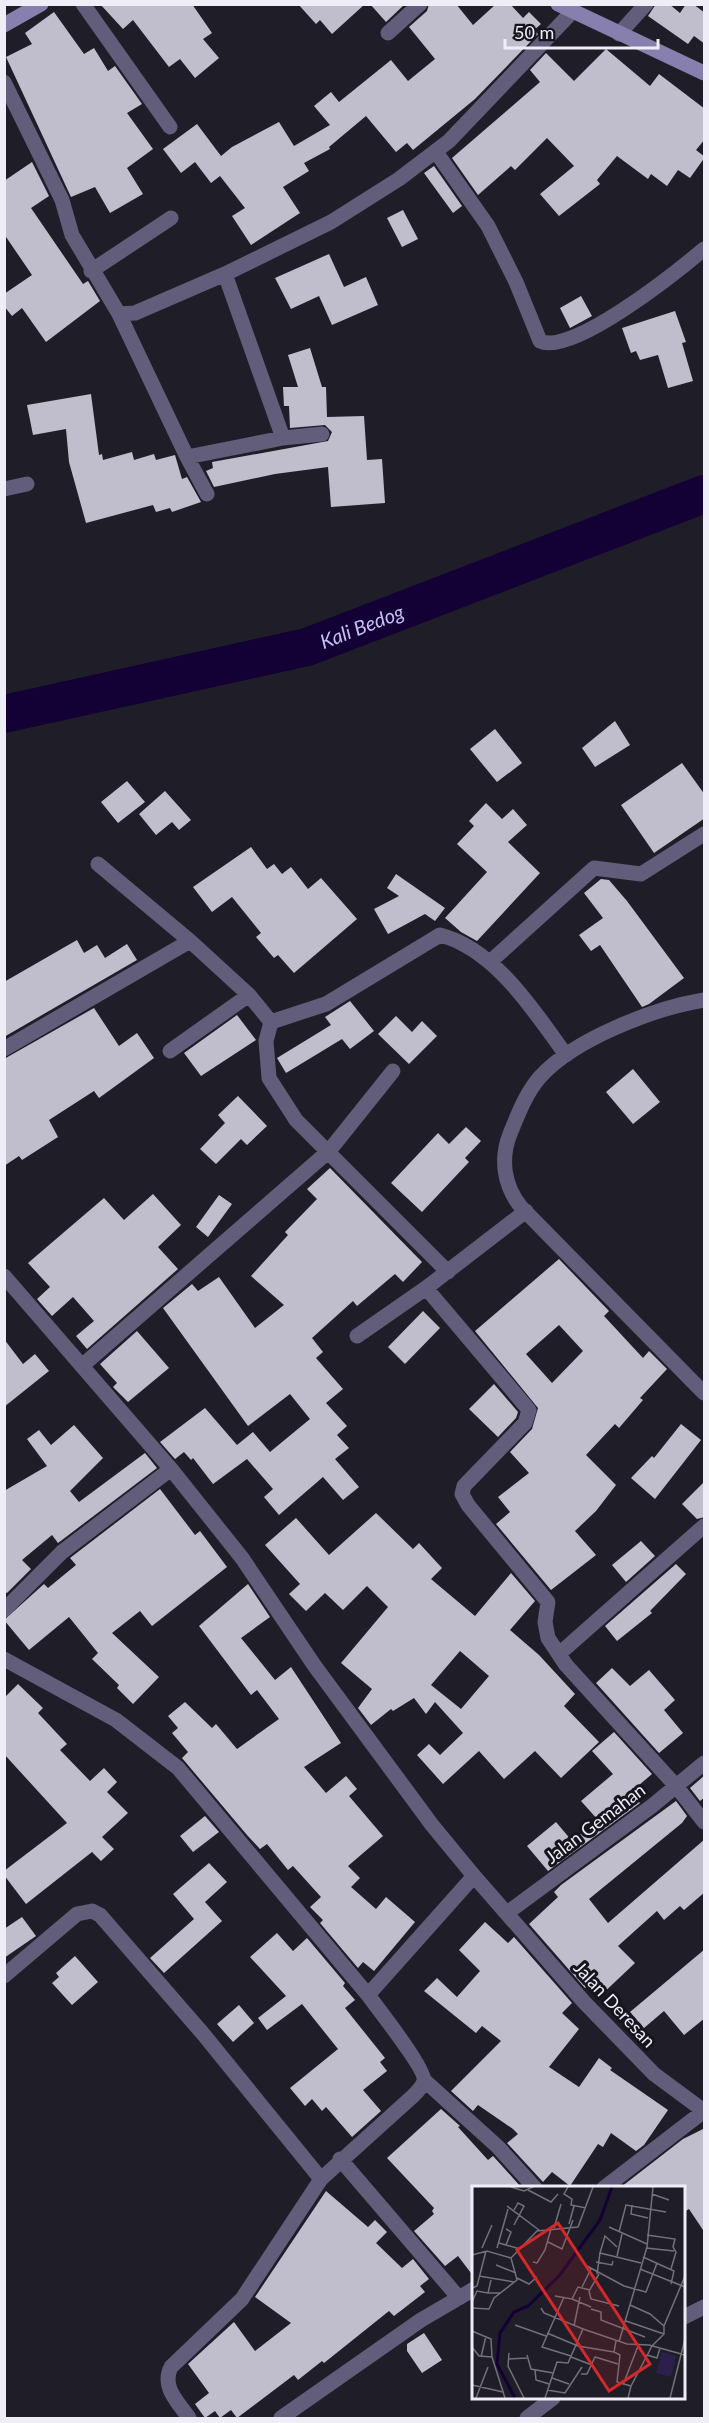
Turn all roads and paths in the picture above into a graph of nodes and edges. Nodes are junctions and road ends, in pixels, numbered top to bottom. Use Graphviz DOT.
graph roads {
  1 [pos="83,4"];
  2 [pos="420,4"];
  3 [pos="558,4"];
  4 [pos="646,4"];
  5 [pos="36,6"];
  6 [pos="572,12"];
  7 [pos="4,25"];
  8 [pos="388,33"];
  9 [pos="619,34"];
  10 [pos="705,73"];
  11 [pos="4,82"];
  12 [pos="170,127"];
  13 [pos="436,152"];
  14 [pos="171,218"];
  15 [pos="705,249"];
  16 [pos="91,271"];
  17 [pos="225,274"];
  18 [pos="119,314"];
  19 [pos="322,434"];
  20 [pos="283,438"];
  21 [pos="186,457"];
  22 [pos="27,484"];
  23 [pos="4,489"];
  24 [pos="207,494"];
  25 [pos="705,834"];
  26 [pos="98,864"];
  27 [pos="190,941"];
  28 [pos="491,961"];
  29 [pos="249,995"];
  30 [pos="705,1000"];
  31 [pos="271,1022"];
  32 [pos="4,1049"];
  33 [pos="170,1051"];
  34 [pos="566,1054"];
  35 [pos="393,1071"];
  36 [pos="329,1151"];
  37 [pos="526,1211"];
  38 [pos="448,1272"];
  39 [pos="4,1276"];
  40 [pos="426,1288"];
  41 [pos="357,1336"];
  42 [pos="83,1365"];
  43 [pos="705,1393"];
  44 [pos="171,1469"];
  45 [pos="705,1526"];
  46 [pos="4,1610"];
  47 [pos="559,1654"];
  48 [pos="4,1659"];
  49 [pos="705,1763"];
  50 [pos="676,1786"];
  51 [pos="705,1822"];
  52 [pos="474,1876"];
  53 [pos="507,1913"];
  54 [pos="4,1976"];
  55 [pos="368,1995"];
  56 [pos="424,2080"];
  57 [pos="704,2111"];
  58 [pos="340,2159"];
  59 [pos="321,2179"];
  60 [pos="534,2186"];
  61 [pos="605,2186"];
  62 [pos="472,2290"];
  63 [pos="459,2298"];
  64 [pos="705,2307"];
  65 [pos="685,2317"];
  66 [pos="551,2399"];
  67 [pos="189,2418"];
  68 [pos="281,2418"];
  69 [pos="527,2418"];
  1 -- 12 [label="street"];
  2 -- 8 [label="street"];
  3 -- 6 [label="main road"];
  4 -- 9 [label="street"];
  5 -- 7 [label="main road"];
  6 -- 9 [label="main road"];
  6 -- 13 [label="street"];
  9 -- 10 [label="main road"];
  11 -- 16 [label="street"];
  13 -- 15 [label="street"];
  13 -- 17 [label="street"];
  14 -- 16 [label="street"];
  16 -- 18 [label="street"];
  17 -- 18 [label="street"];
  17 -- 20 [label="street"];
  18 -- 21 [label="street"];
  19 -- 20 [label="street"];
  20 -- 21 [label="street"];
  21 -- 24 [label="street"];
  22 -- 23 [label="street"];
  25 -- 28 [label="street"];
  26 -- 27 [label="street"];
  27 -- 29 [label="street"];
  27 -- 32 [label="street"];
  28 -- 31 [label="street"];
  28 -- 34 [label="street"];
  29 -- 31 [label="street"];
  29 -- 33 [label="street"];
  30 -- 34 [label="street"];
  31 -- 36 [label="street"];
  34 -- 37 [label="street"];
  35 -- 36 [label="street"];
  36 -- 38 [label="street"];
  36 -- 42 [label="street"];
  37 -- 38 [label="street"];
  37 -- 43 [label="street"];
  38 -- 40 [label="street"];
  39 -- 42 [label="street, Jalan Deresan"];
  40 -- 41 [label="street"];
  40 -- 47 [label="street"];
  42 -- 44 [label="street, Jalan Deresan"];
  44 -- 46 [label="street"];
  44 -- 52 [label="street, Jalan Deresan"];
  45 -- 47 [label="street"];
  47 -- 50 [label="street"];
  48 -- 55 [label="street"];
  49 -- 50 [label="street, Jalan Gemahan"];
  50 -- 51 [label="street"];
  50 -- 53 [label="street, Jalan Gemahan"];
  52 -- 53 [label="street, Jalan Deresan"];
  52 -- 55 [label="street"];
  53 -- 57 [label="street, Jalan Deresan"];
  54 -- 59 [label="street"];
  55 -- 56 [label="street"];
  56 -- 58 [label="street"];
  56 -- 60 [label="street"];
  57 -- 61 [label="street"];
  58 -- 59 [label="street"];
  58 -- 63 [label="street"];
  59 -- 67 [label="street"];
  62 -- 63 [label="street"];
  63 -- 68 [label="street"];
  64 -- 65 [label="street"];
  66 -- 69 [label="street"];
}
